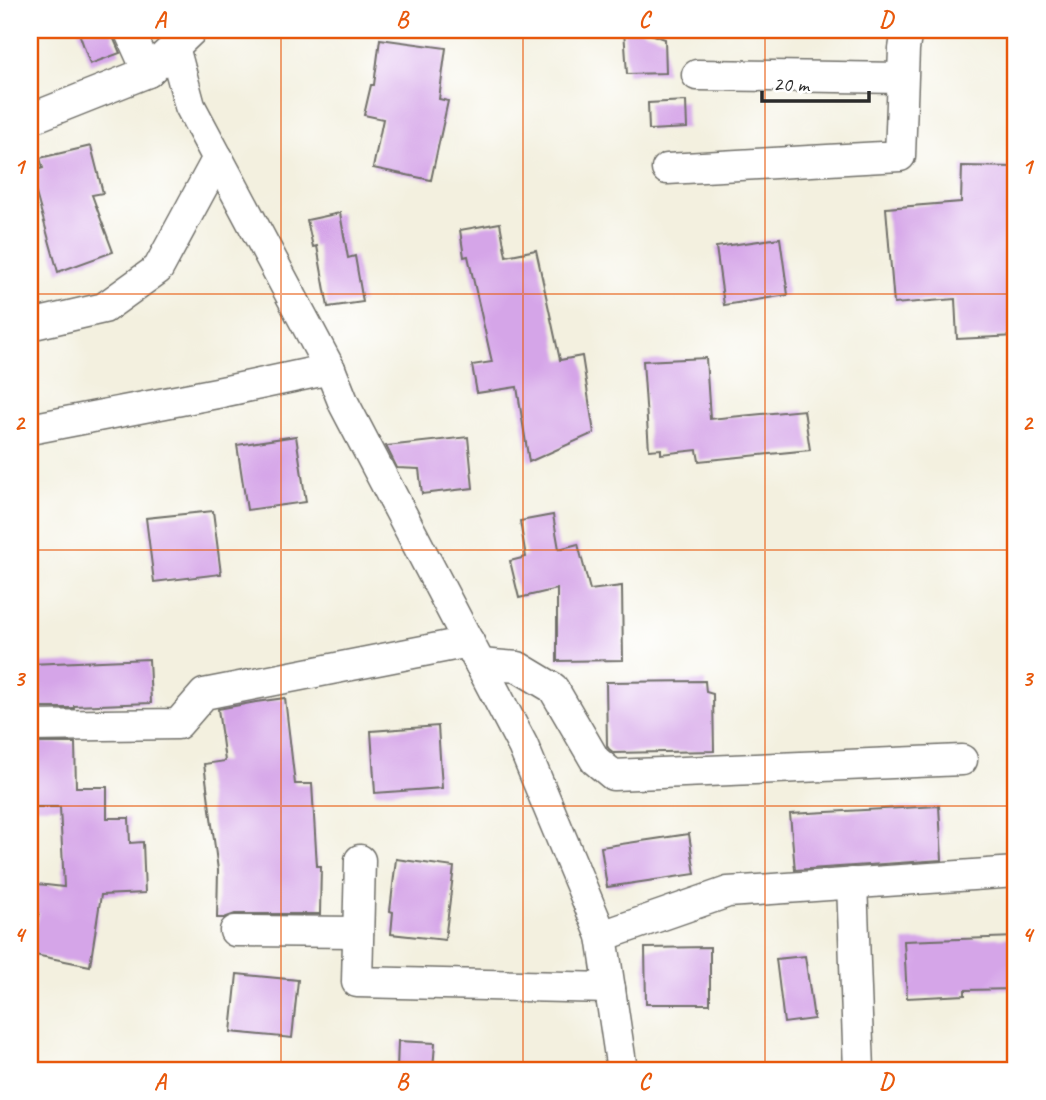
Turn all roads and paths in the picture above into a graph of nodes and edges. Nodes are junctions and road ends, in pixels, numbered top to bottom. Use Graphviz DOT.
graph roads {
  1 [pos="129,30"];
  2 [pos="907,30"];
  3 [pos="183,38"];
  4 [pos="148,72"];
  5 [pos="697,75"];
  6 [pos="902,78"];
  7 [pos="30,118"];
  8 [pos="218,158"];
  9 [pos="667,169"];
  10 [pos="30,325"];
  11 [pos="330,369"];
  12 [pos="30,429"];
  13 [pos="474,653"];
  14 [pos="30,726"];
  15 [pos="962,760"];
  16 [pos="360,860"];
  17 [pos="1016,872"];
  18 [pos="852,883"];
  19 [pos="235,931"];
  20 [pos="358,932"];
  21 [pos="602,936"];
  22 [pos="610,988"];
  23 [pos="622,1070"];
  24 [pos="859,1070"];
  1 -- 4 [label="street"];
  2 -- 6 [label="street"];
  3 -- 4 [label="street"];
  3 -- 8 [label="street"];
  4 -- 7 [label="street"];
  5 -- 6 [label="street"];
  6 -- 9 [label="street"];
  8 -- 10 [label="street"];
  8 -- 11 [label="street"];
  11 -- 12 [label="street"];
  11 -- 13 [label="street"];
  13 -- 14 [label="street"];
  13 -- 15 [label="street"];
  13 -- 21 [label="street"];
  16 -- 20 [label="street"];
  17 -- 18 [label="street"];
  18 -- 21 [label="street"];
  18 -- 24 [label="street"];
  19 -- 20 [label="street"];
  20 -- 22 [label="street"];
  21 -- 22 [label="street"];
  22 -- 23 [label="street"];
}
